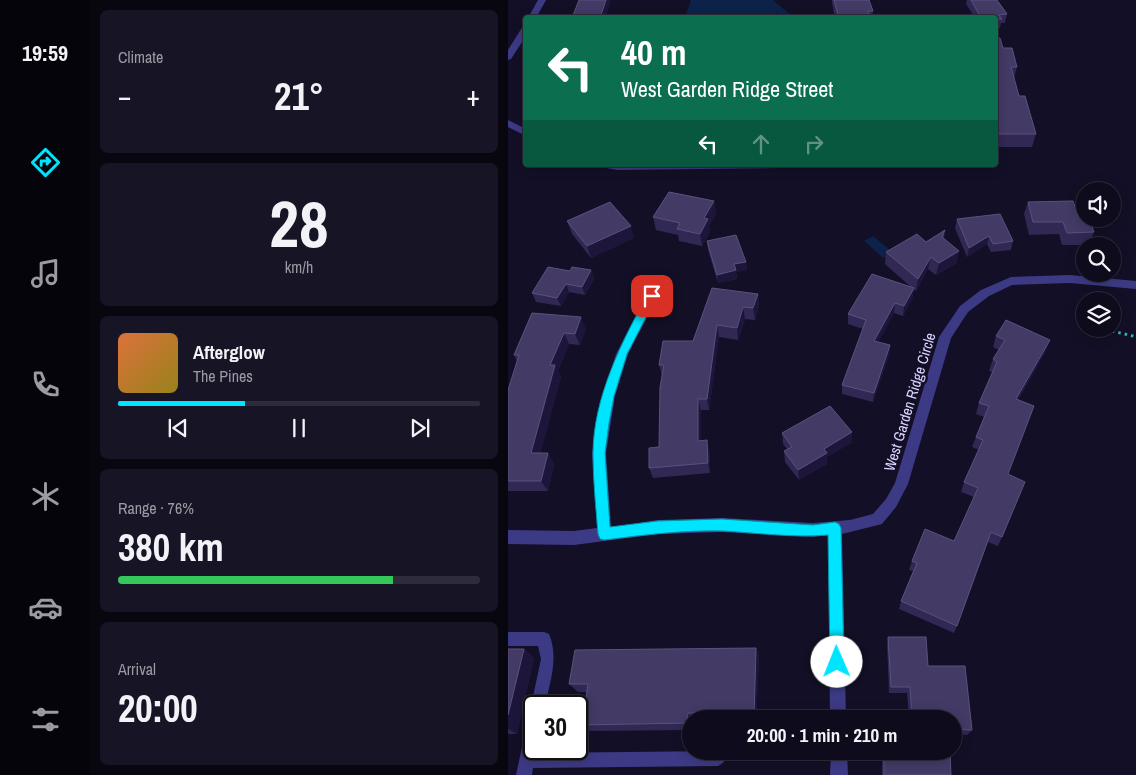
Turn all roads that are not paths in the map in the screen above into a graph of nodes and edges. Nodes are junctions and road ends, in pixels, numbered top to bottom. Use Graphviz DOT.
graph roads {
  1 [pos="542,0"];
  2 [pos="534,15"];
  3 [pos="523,33"];
  4 [pos="508,57"];
  5 [pos="508,123"];
  6 [pos="523,131"];
  7 [pos="660,282"];
  8 [pos="1136,285"];
  9 [pos="835,528"];
  10 [pos="604,534"];
  11 [pos="508,537"];
  12 [pos="508,639"];
  13 [pos="540,695"];
  14 [pos="838,710"];
  15 [pos="682,760"];
  16 [pos="839,760"];
  17 [pos="525,768"];
  18 [pos="839,775"];
  1 -- 2 [label="street"];
  3 -- 4 [label="street"];
  5 -- 6 [label="street"];
  7 -- 10 [label="street"];
  8 -- 9 [label="street, West Garden Ridge Circle"];
  9 -- 10 [label="street, West Garden Ridge Circle"];
  9 -- 14 [label="street"];
  10 -- 11 [label="street, West Garden Ridge Circle"];
  12 -- 13 [label="lane"];
  15 -- 17 [label="lane"];
  16 -- 18 [label="street"];
}
